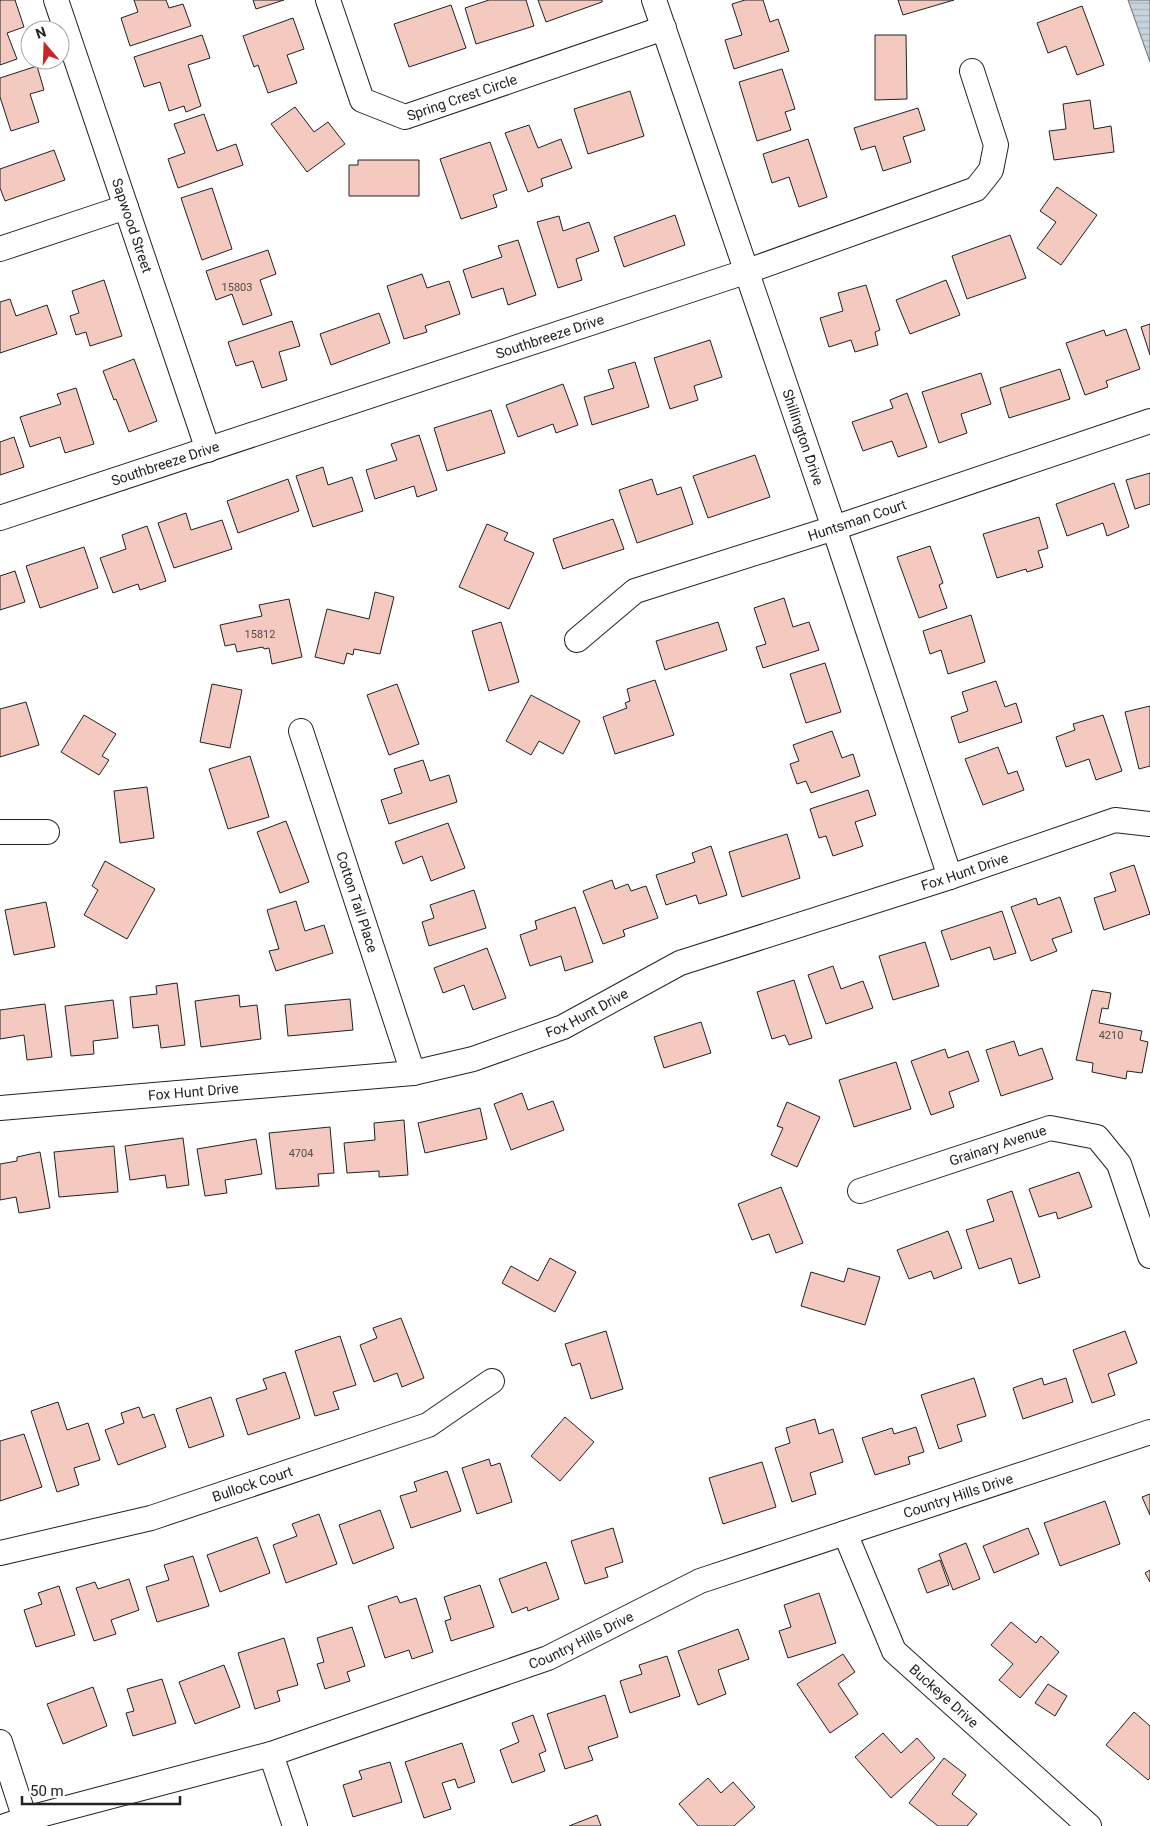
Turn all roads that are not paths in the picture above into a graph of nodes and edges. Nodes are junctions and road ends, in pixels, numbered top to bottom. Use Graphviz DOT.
graph roads {
  1 [pos="56,0"];
  2 [pos="328,0"];
  3 [pos="654,0"];
  4 [pos="664,28"];
  5 [pos="972,71"];
  6 [pos="126,206"];
  7 [pos="0,249"];
  8 [pos="745,272"];
  9 [pos="1150,421"];
  10 [pos="208,450"];
  11 [pos="0,518"];
  12 [pos="834,528"];
  13 [pos="577,640"];
  14 [pos="301,731"];
  15 [pos="1150,824"];
  16 [pos="0,832"];
  17 [pos="47,832"];
  18 [pos="950,877"];
  19 [pos="413,1073"];
  20 [pos="0,1108"];
  21 [pos="860,1191"];
  22 [pos="1150,1256"];
  23 [pos="492,1381"];
  24 [pos="1150,1432"];
  25 [pos="845,1533"];
  26 [pos="0,1554"];
  27 [pos="0,1742"];
  28 [pos="271,1754"];
  29 [pos="15,1822"];
  30 [pos="1076,1822"];
  31 [pos="295,1826"];
  1 -- 6 [label="street, Sapwood Street"];
  2 -- 4 [label="street, Spring Crest Circle"];
  3 -- 4 [label="street, Shillington Drive"];
  4 -- 8 [label="street, Shillington Drive"];
  5 -- 8 [label="street, Southbreeze Drive"];
  6 -- 7 [label="street"];
  6 -- 10 [label="street, Sapwood Street"];
  8 -- 10 [label="street, Southbreeze Drive"];
  8 -- 12 [label="street, Shillington Drive"];
  9 -- 12 [label="street, Huntsman Court"];
  10 -- 11 [label="street, Southbreeze Drive"];
  12 -- 13 [label="street, Huntsman Court"];
  12 -- 18 [label="street, Shillington Drive"];
  14 -- 19 [label="street, Cotton Tail Place"];
  15 -- 18 [label="street, Fox Hunt Drive"];
  16 -- 17 [label="street"];
  18 -- 19 [label="street, Fox Hunt Drive"];
  19 -- 20 [label="street, Fox Hunt Drive"];
  21 -- 22 [label="street, Grainary Avenue"];
  23 -- 26 [label="street, Bullock Court"];
  24 -- 25 [label="street, Country Hills Drive"];
  25 -- 28 [label="street, Country Hills Drive"];
  25 -- 30 [label="street, Buckeye Drive"];
  27 -- 29 [label="street"];
  28 -- 29 [label="street, Country Hills Drive"];
  28 -- 31 [label="street"];
}
